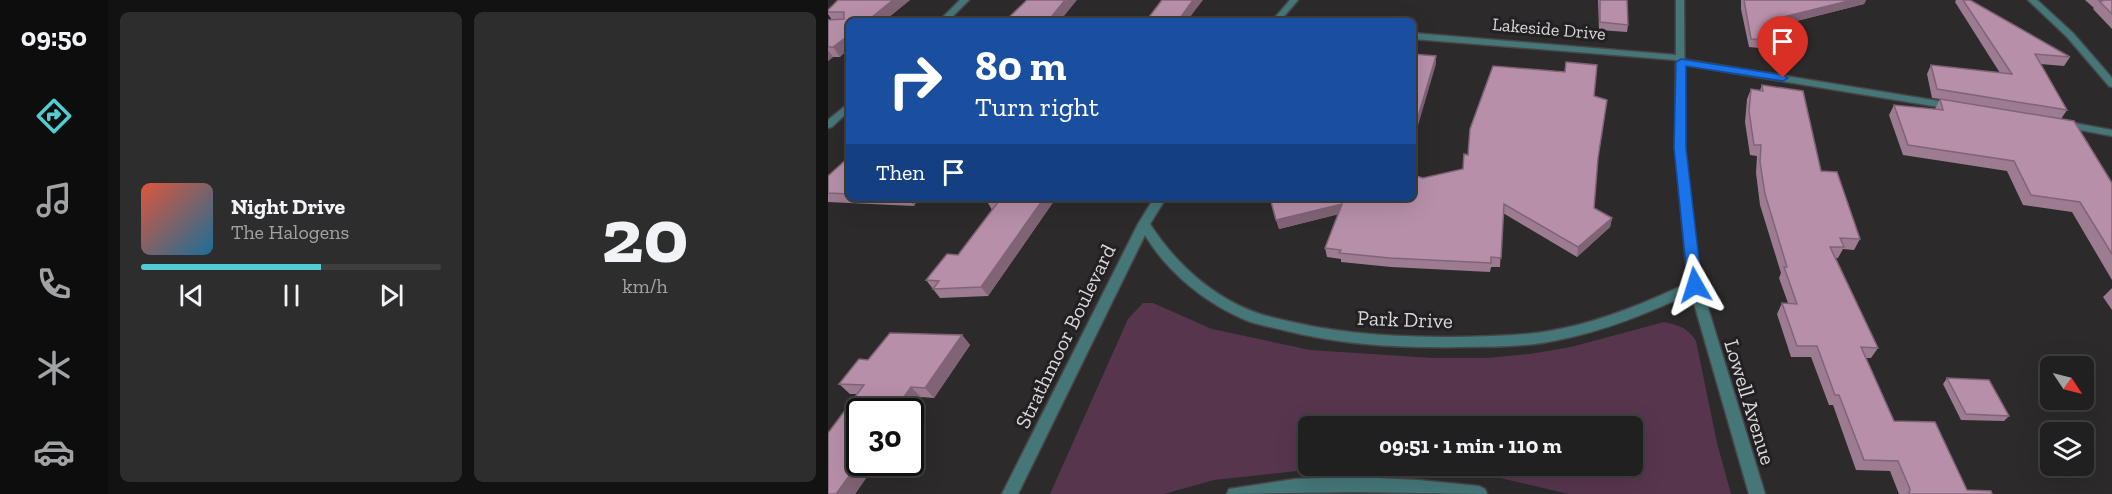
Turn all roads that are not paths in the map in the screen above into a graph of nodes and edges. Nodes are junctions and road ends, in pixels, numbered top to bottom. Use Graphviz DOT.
graph roads {
  1 [pos="965,0"];
  2 [pos="1294,0"];
  3 [pos="1680,0"];
  4 [pos="2032,0"];
  5 [pos="946,18"];
  6 [pos="1279,18"];
  7 [pos="1416,36"];
  8 [pos="1681,60"];
  9 [pos="2112,84"];
  10 [pos="1959,107"];
  11 [pos="846,109"];
  12 [pos="2053,123"];
  13 [pos="828,125"];
  14 [pos="2112,133"];
  15 [pos="1158,201"];
  16 [pos="1144,224"];
  17 [pos="1695,285"];
  18 [pos="1010,494"];
  19 [pos="1235,494"];
  20 [pos="1479,494"];
  21 [pos="1757,494"];
  1 -- 5 [label="street"];
  2 -- 6 [label="street"];
  3 -- 8 [label="street, Lowell Avenue"];
  4 -- 9 [label="street"];
  7 -- 8 [label="street, Lakeside Drive"];
  8 -- 10 [label="street, Lakeside Drive"];
  8 -- 17 [label="street, Lowell Avenue"];
  11 -- 13 [label="street"];
  12 -- 14 [label="street"];
  15 -- 16 [label="street, Strathmoor Boulevard"];
  16 -- 17 [label="street, Park Drive"];
  16 -- 18 [label="street, Strathmoor Boulevard"];
  17 -- 21 [label="street, Lowell Avenue"];
  19 -- 20 [label="street"];
}
